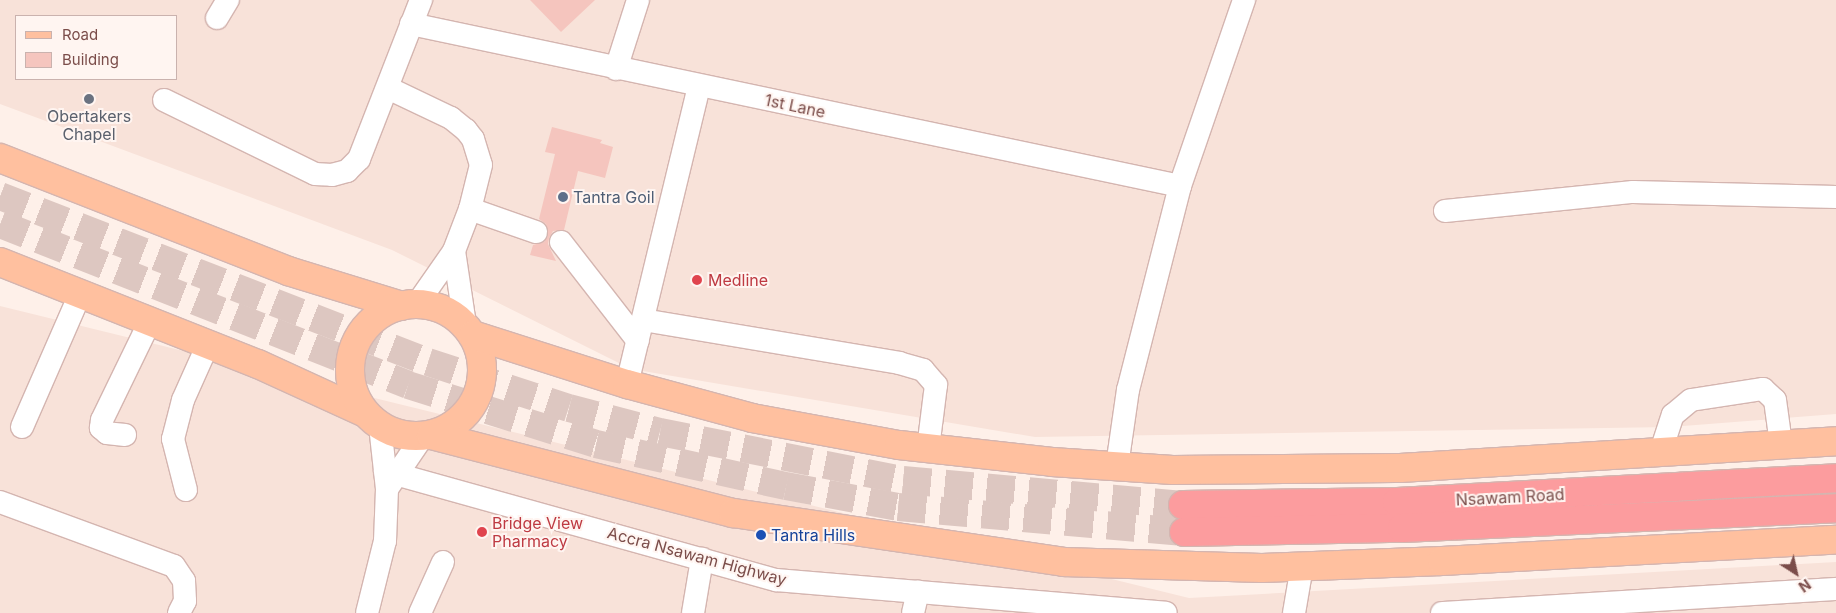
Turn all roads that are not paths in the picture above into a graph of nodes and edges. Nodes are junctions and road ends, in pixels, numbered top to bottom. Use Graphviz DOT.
graph roads {
  1 [pos="421,0"];
  2 [pos="638,0"];
  3 [pos="1244,0"];
  4 [pos="411,24"];
  5 [pos="616,69"];
  6 [pos="699,86"];
  7 [pos="388,88"];
  8 [pos="164,100"];
  9 [pos="0,158"];
  10 [pos="1180,186"];
  11 [pos="1836,197"];
  12 [pos="470,209"];
  13 [pos="1445,211"];
  14 [pos="536,232"];
  15 [pos="561,242"];
  16 [pos="454,251"];
  17 [pos="0,262"];
  18 [pos="80,294"];
  19 [pos="409,305"];
  20 [pos="643,320"];
  21 [pos="150,321"];
  22 [pos="469,330"];
  23 [pos="638,341"];
  24 [pos="208,344"];
  25 [pos="627,384"];
  26 [pos="373,420"];
  27 [pos="22,427"];
  28 [pos="125,434"];
  29 [pos="427,436"];
  30 [pos="1836,441"];
  31 [pos="1781,444"];
  32 [pos="928,448"];
  33 [pos="1661,452"];
  34 [pos="1117,466"];
  35 [pos="1836,478"];
  36 [pos="390,479"];
  37 [pos="186,490"];
  38 [pos="1,504"];
  39 [pos="1183,505"];
  40 [pos="1836,508"];
  41 [pos="1184,532"];
  42 [pos="1836,540"];
  43 [pos="702,559"];
  44 [pos="443,562"];
  45 [pos="1302,566"];
  46 [pos="1836,589"];
  47 [pos="916,602"];
  48 [pos="179,613"];
  49 [pos="367,613"];
  50 [pos="420,613"];
  51 [pos="692,613"];
  52 [pos="1166,613"];
  53 [pos="1294,613"];
  54 [pos="1442,613"];
  1 -- 4 [label="street"];
  2 -- 5 [label="street"];
  3 -- 10 [label="street"];
  4 -- 5 [label="street, 1st Lane"];
  4 -- 7 [label="street"];
  5 -- 6 [label="street, 1st Lane"];
  6 -- 10 [label="street, 1st Lane"];
  6 -- 20 [label="street"];
  7 -- 8 [label="street"];
  7 -- 12 [label="street"];
  9 -- 19 [label="main road"];
  10 -- 34 [label="street"];
  11 -- 13 [label="street"];
  12 -- 14 [label="street"];
  12 -- 16 [label="street"];
  15 -- 23 [label="street"];
  16 -- 19 [label="street"];
  16 -- 22 [label="street"];
  17 -- 18 [label="main road"];
  18 -- 21 [label="main road"];
  18 -- 27 [label="street"];
  19 -- 22 [label="main road"];
  19 -- 26 [label="main road"];
  20 -- 23 [label="street"];
  20 -- 32 [label="street"];
  21 -- 24 [label="main road"];
  21 -- 28 [label="street"];
  22 -- 25 [label="main road"];
  22 -- 29 [label="main road"];
  23 -- 25 [label="street"];
  24 -- 26 [label="main road"];
  24 -- 37 [label="street"];
  25 -- 32 [label="main road"];
  26 -- 29 [label="main road"];
  26 -- 36 [label="street"];
  29 -- 36 [label="street"];
  29 -- 45 [label="main road"];
  30 -- 31 [label="main road"];
  31 -- 33 [label="main road"];
  31 -- 33 [label="street"];
  32 -- 34 [label="main road"];
  33 -- 34 [label="main road"];
  35 -- 39 [label="highway, Nsawam Road"];
  36 -- 43 [label="street, Accra Nsawam Highway"];
  36 -- 49 [label="street"];
  38 -- 48 [label="street"];
  40 -- 41 [label="highway, Nsawam Road"];
  42 -- 45 [label="main road"];
  43 -- 47 [label="street, Accra Nsawam Highway"];
  43 -- 51 [label="street"];
  44 -- 50 [label="street"];
  45 -- 53 [label="street"];
  46 -- 54 [label="street"];
  47 -- 52 [label="street, Accra Nsawam Highway"];
}
